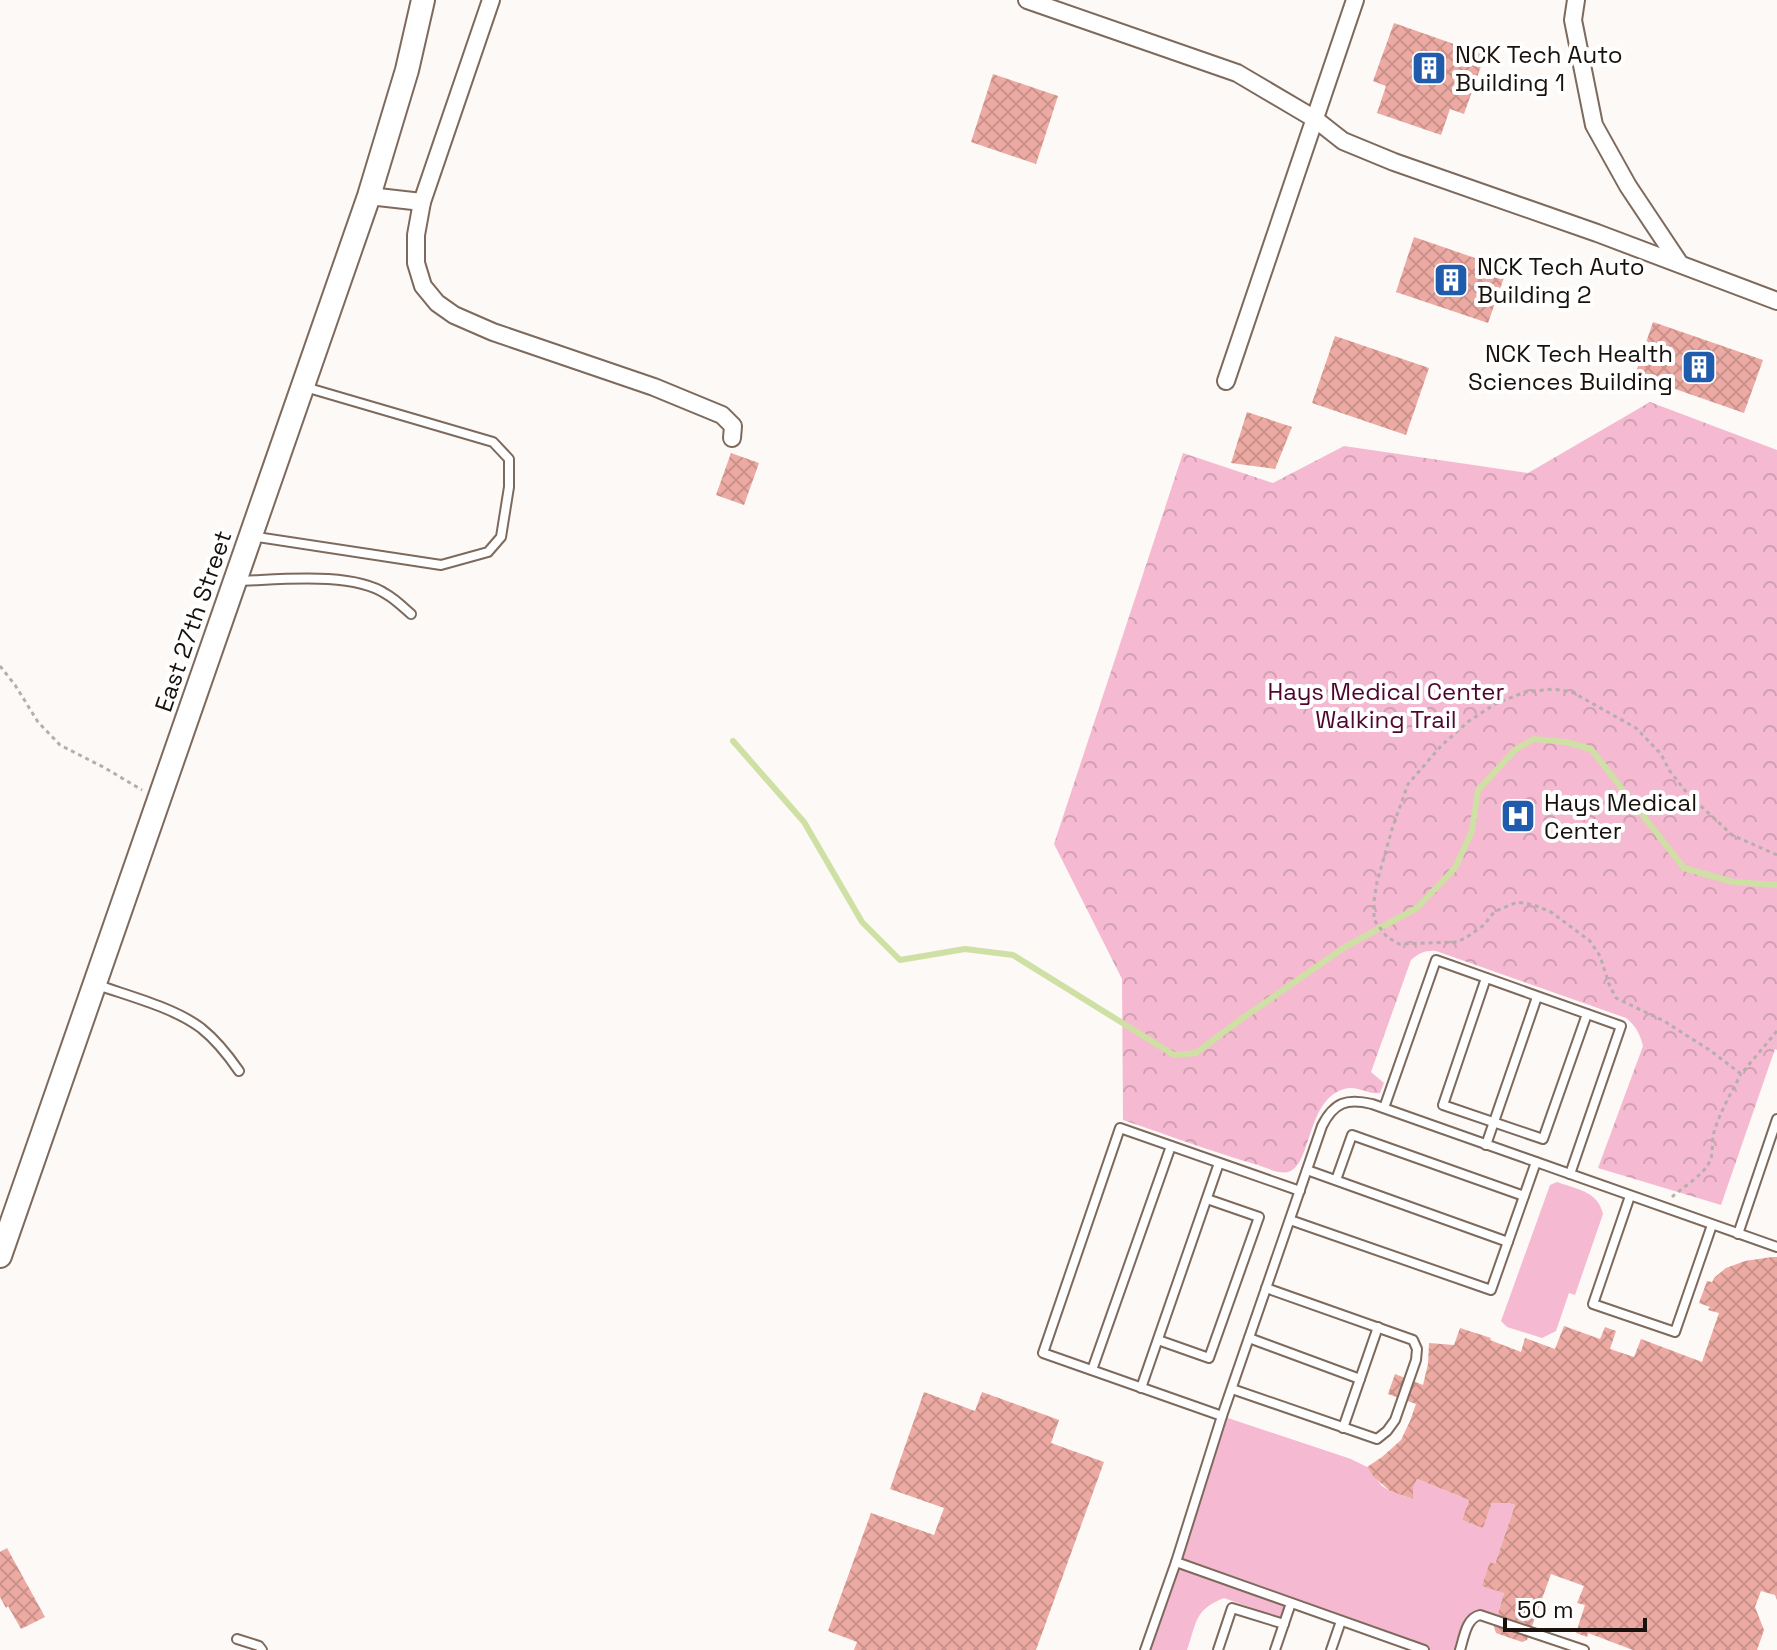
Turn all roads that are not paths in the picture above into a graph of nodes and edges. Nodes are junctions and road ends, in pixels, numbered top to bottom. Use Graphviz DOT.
graph roads {
  1 [pos="423,0"];
  2 [pos="491,0"];
  3 [pos="1027,0"];
  4 [pos="1355,0"];
  5 [pos="1576,0"];
  6 [pos="1315,119"];
  7 [pos="369,196"];
  8 [pos="422,202"];
  9 [pos="1680,264"];
  10 [pos="1777,301"];
  11 [pos="1226,381"];
  12 [pos="302,387"];
  13 [pos="732,438"];
  14 [pos="250,536"];
  15 [pos="235,581"];
  16 [pos="411,614"];
  17 [pos="1486,978"];
  18 [pos="95,984"];
  19 [pos="1537,997"];
  20 [pos="1587,1014"];
  21 [pos="239,1071"];
  22 [pos="1384,1108"];
  23 [pos="1777,1119"];
  24 [pos="1494,1122"];
  25 [pos="1486,1145"];
  26 [pos="1171,1146"];
  27 [pos="1536,1162"];
  28 [pos="1219,1163"];
  29 [pos="1307,1170"];
  30 [pos="1570,1174"];
  31 [pos="1336,1180"];
  32 [pos="1300,1191"];
  33 [pos="1524,1196"];
  34 [pos="1630,1196"];
  35 [pos="1207,1199"];
  36 [pos="1290,1220"];
  37 [pos="1712,1225"];
  38 [pos="1738,1234"];
  39 [pos="1508,1242"];
  40 [pos="1777,1247"];
  41 [pos="0,1256"];
  42 [pos="1266,1288"];
  43 [pos="1378,1327"];
  44 [pos="1249,1338"];
  45 [pos="1158,1340"];
  46 [pos="1092,1370"];
  47 [pos="1360,1379"];
  48 [pos="1141,1388"];
  49 [pos="1232,1389"];
  50 [pos="1222,1416"];
  51 [pos="1343,1428"];
  52 [pos="1176,1562"];
  53 [pos="1291,1603"];
  54 [pos="1341,1621"];
  55 [pos="1284,1624"];
  56 [pos="237,1639"];
  57 [pos="1405,1647"];
  58 [pos="262,1650"];
  59 [pos="1145,1650"];
  60 [pos="1218,1650"];
  61 [pos="1275,1650"];
  62 [pos="1331,1650"];
  63 [pos="1424,1650"];
  64 [pos="1460,1650"];
  65 [pos="1584,1650"];
  1 -- 7 [label="main road, East 27th Street"];
  2 -- 8 [label="street"];
  3 -- 6 [label="street"];
  4 -- 6 [label="street"];
  5 -- 9 [label="street"];
  6 -- 9 [label="street"];
  6 -- 11 [label="street"];
  7 -- 8 [label="street"];
  7 -- 12 [label="main road, East 27th Street"];
  8 -- 13 [label="street"];
  9 -- 10 [label="street"];
  12 -- 14 [label="main road, East 27th Street"];
  12 -- 14 [label="lane"];
  14 -- 15 [label="main road, East 27th Street"];
  15 -- 16 [label="lane"];
  15 -- 18 [label="main road, East 27th Street"];
  17 -- 19 [label="lane"];
  17 -- 22 [label="lane"];
  17 -- 24 [label="lane"];
  18 -- 21 [label="lane"];
  18 -- 41 [label="main road, East 27th Street"];
  19 -- 20 [label="lane"];
  19 -- 24 [label="lane"];
  20 -- 24 [label="lane"];
  20 -- 30 [label="lane"];
  22 -- 25 [label="lane"];
  22 -- 29 [label="lane"];
  23 -- 38 [label="lane"];
  24 -- 25 [label="lane"];
  25 -- 27 [label="lane"];
  26 -- 28 [label="lane"];
  26 -- 46 [label="lane"];
  26 -- 46 [label="lane"];
  27 -- 30 [label="lane"];
  27 -- 33 [label="lane"];
  28 -- 32 [label="lane"];
  28 -- 35 [label="lane"];
  29 -- 31 [label="lane"];
  29 -- 32 [label="lane"];
  30 -- 34 [label="lane"];
  31 -- 33 [label="lane"];
  31 -- 39 [label="lane"];
  32 -- 36 [label="lane"];
  33 -- 39 [label="lane"];
  34 -- 37 [label="lane"];
  34 -- 37 [label="lane"];
  35 -- 45 [label="lane"];
  35 -- 45 [label="lane"];
  36 -- 39 [label="lane"];
  36 -- 42 [label="lane"];
  37 -- 38 [label="lane"];
  38 -- 40 [label="lane"];
  42 -- 43 [label="lane"];
  42 -- 44 [label="lane"];
  43 -- 47 [label="lane"];
  43 -- 51 [label="lane"];
  44 -- 47 [label="lane"];
  44 -- 49 [label="lane"];
  45 -- 48 [label="lane"];
  46 -- 48 [label="lane"];
  47 -- 51 [label="lane"];
  48 -- 50 [label="lane"];
  49 -- 50 [label="lane"];
  49 -- 51 [label="lane"];
  50 -- 52 [label="lane"];
  52 -- 53 [label="lane"];
  52 -- 59 [label="lane"];
  53 -- 54 [label="lane"];
  53 -- 55 [label="lane"];
  54 -- 57 [label="lane"];
  54 -- 62 [label="lane"];
  55 -- 60 [label="lane"];
  55 -- 61 [label="lane"];
  56 -- 58 [label="lane"];
  57 -- 63 [label="lane"];
  64 -- 65 [label="lane"];
}
